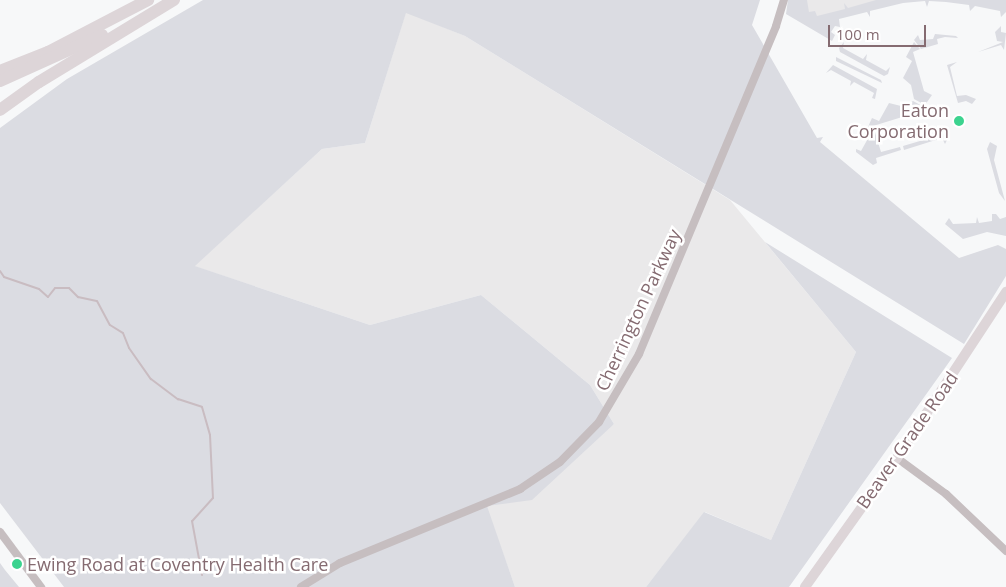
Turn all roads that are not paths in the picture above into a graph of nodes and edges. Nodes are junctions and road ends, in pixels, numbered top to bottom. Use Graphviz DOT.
graph roads {
  1 [pos="148,0"];
  2 [pos="167,0"];
  3 [pos="174,0"];
  4 [pos="784,0"];
  5 [pos="0,71"];
  6 [pos="0,81"];
  7 [pos="0,110"];
  8 [pos="1006,292"];
  9 [pos="897,458"];
  10 [pos="0,532"];
  11 [pos="1006,551"];
  12 [pos="41,587"];
  13 [pos="301,587"];
  14 [pos="805,587"];
  1 -- 5 [label="highway"];
  2 -- 6 [label="highway"];
  3 -- 7 [label="highway"];
  4 -- 13 [label="street, Cherrington Parkway"];
  8 -- 9 [label="main road, Beaver Grade Road"];
  9 -- 11 [label="street"];
  9 -- 14 [label="main road, Beaver Grade Road"];
  10 -- 12 [label="street"];
}
